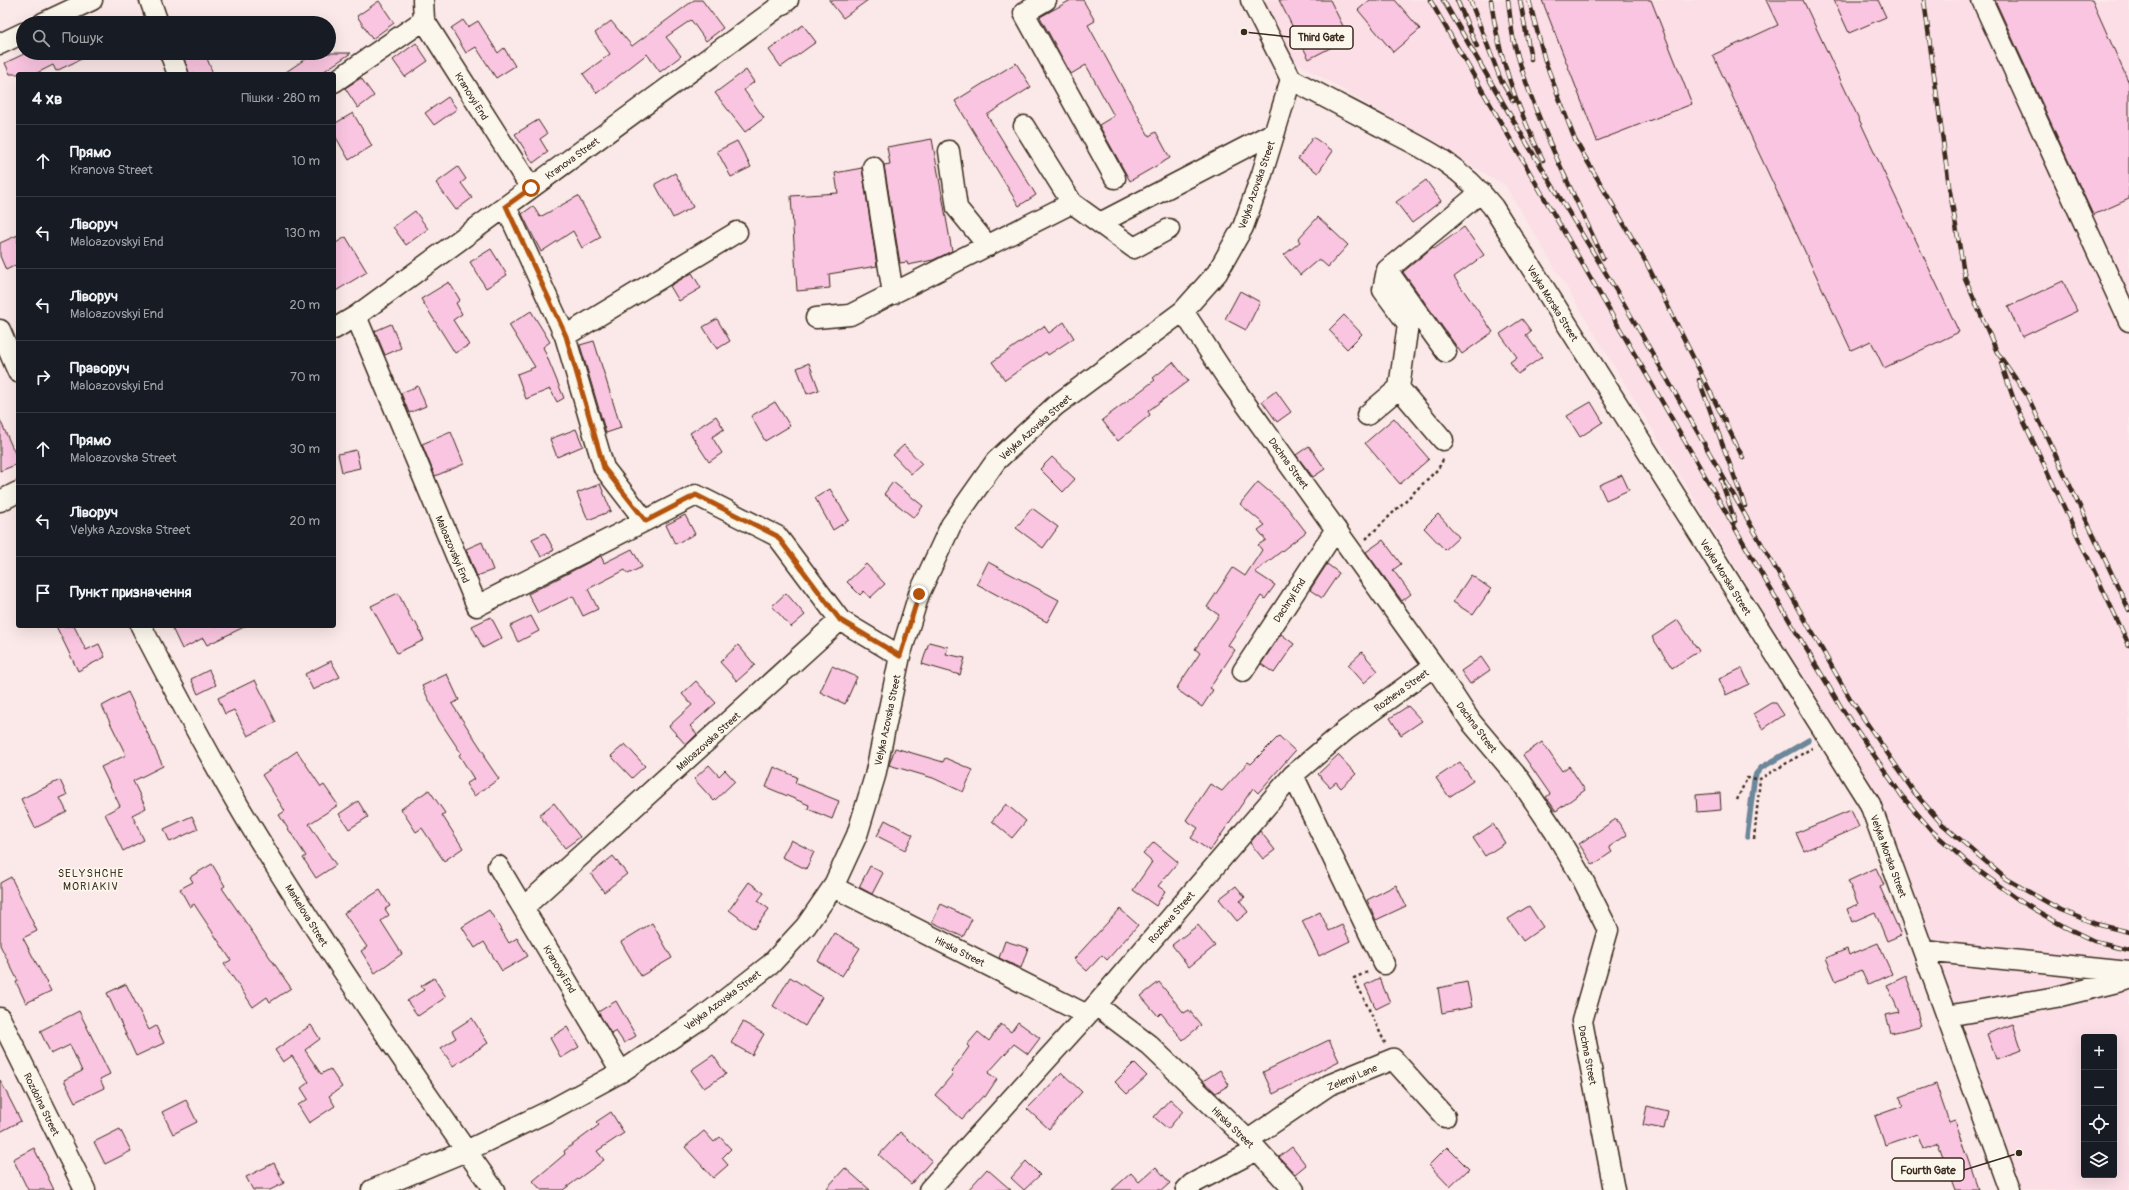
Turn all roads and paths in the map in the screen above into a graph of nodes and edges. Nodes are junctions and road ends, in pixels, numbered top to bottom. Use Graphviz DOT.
graph roads {
  1 [pos="92,0"];
  2 [pos="150,0"];
  3 [pos="423,0"];
  4 [pos="788,0"];
  5 [pos="1046,0"];
  6 [pos="1251,0"];
  7 [pos="1982,0"];
  8 [pos="59,16"];
  9 [pos="156,16"];
  10 [pos="424,20"];
  11 [pos="16,36"];
  12 [pos="0,44"];
  13 [pos="173,60"];
  14 [pos="177,72"];
  15 [pos="1290,79"];
  16 [pos="336,81"];
  17 [pos="1024,126"];
  18 [pos="1275,132"];
  19 [pos="948,151"];
  20 [pos="873,167"];
  21 [pos="1115,178"];
  22 [pos="531,188"];
  23 [pos="1481,192"];
  24 [pos="1072,203"];
  25 [pos="506,206"];
  26 [pos="1100,223"];
  27 [pos="1169,229"];
  28 [pos="737,232"];
  29 [pos="988,246"];
  30 [pos="1387,270"];
  31 [pos="893,294"];
  32 [pos="1183,311"];
  33 [pos="356,316"];
  34 [pos="816,318"];
  35 [pos="2129,321"];
  36 [pos="336,328"];
  37 [pos="0,330"];
  38 [pos="566,336"];
  39 [pos="1446,352"];
  40 [pos="16,367"];
  41 [pos="1399,388"];
  42 [pos="1368,415"];
  43 [pos="1443,440"];
  44 [pos="1438,469"];
  45 [pos="16,493"];
  46 [pos="0,501"];
  47 [pos="646,521"];
  48 [pos="1377,528"];
  49 [pos="1336,529"];
  50 [pos="840,620"];
  51 [pos="142,628"];
  52 [pos="900,656"];
  53 [pos="1434,666"];
  54 [pos="1243,671"];
  55 [pos="1828,738"];
  56 [pos="1293,775"];
  57 [pos="1760,779"];
  58 [pos="1737,800"];
  59 [pos="1754,839"];
  60 [pos="498,866"];
  61 [pos="833,887"];
  62 [pos="523,908"];
  63 [pos="1924,951"];
  64 [pos="1384,964"];
  65 [pos="2129,972"];
  66 [pos="1354,978"];
  67 [pos="2129,979"];
  68 [pos="1092,1010"];
  69 [pos="1947,1016"];
  70 [pos="0,1018"];
  71 [pos="1393,1060"];
  72 [pos="621,1072"];
  73 [pos="1444,1117"];
  74 [pos="1252,1145"];
  75 [pos="466,1151"];
  76 [pos="85,1190"];
  77 [pos="372,1190"];
  78 [pos="494,1190"];
  79 [pos="929,1190"];
  80 [pos="1186,1190"];
  81 [pos="1294,1190"];
  82 [pos="1614,1190"];
  83 [pos="2010,1190"];
  1 -- 8 [label="street"];
  2 -- 9 [label="street"];
  3 -- 10 [label="street, Kranovyi End"];
  4 -- 22 [label="street, Kranova Street"];
  5 -- 21 [label="street"];
  6 -- 15 [label="street"];
  7 -- 35 [label="street"];
  10 -- 16 [label="street"];
  10 -- 22 [label="street, Kranovyi End"];
  11 -- 12 [label="street"];
  13 -- 14 [label="street"];
  15 -- 18 [label="street, Velyka Azovska Street"];
  15 -- 23 [label="street, Velyka Morska Street"];
  17 -- 24 [label="street"];
  18 -- 26 [label="street"];
  18 -- 32 [label="street, Velyka Azovska Street"];
  19 -- 29 [label="street"];
  20 -- 31 [label="street"];
  22 -- 25 [label="street, Kranova Street"];
  23 -- 30 [label="street"];
  23 -- 55 [label="street, Velyka Morska Street"];
  24 -- 26 [label="street"];
  24 -- 29 [label="street"];
  25 -- 33 [label="street, Kranova Street"];
  25 -- 38 [label="street"];
  26 -- 27 [label="street"];
  28 -- 38 [label="street"];
  29 -- 31 [label="street"];
  30 -- 39 [label="street"];
  30 -- 41 [label="street"];
  31 -- 34 [label="street"];
  32 -- 49 [label="street, Dachna Street"];
  32 -- 52 [label="street, Velyka Azovska Street"];
  33 -- 36 [label="street, Kranova Street"];
  33 -- 47 [label="street, Maloazovskyi End"];
  37 -- 40 [label="street"];
  38 -- 47 [label="street"];
  41 -- 42 [label="street"];
  41 -- 43 [label="street"];
  44 -- 48 [label="path"];
  45 -- 46 [label="street"];
  47 -- 50 [label="street, Maloazovskyi End"];
  49 -- 53 [label="street, Dachna Street"];
  49 -- 54 [label="street, Dachnyi End"];
  50 -- 52 [label="street"];
  50 -- 62 [label="street, Maloazovska Street"];
  51 -- 75 [label="street, Markelova Street"];
  52 -- 61 [label="street, Velyka Azovska Street"];
  53 -- 56 [label="street, Rozheva Street"];
  53 -- 82 [label="street, Dachna Street"];
  55 -- 57 [label="path"];
  55 -- 63 [label="street, Velyka Morska Street"];
  56 -- 64 [label="street"];
  56 -- 68 [label="street, Rozheva Street"];
  57 -- 58 [label="path"];
  57 -- 59 [label="path"];
  60 -- 62 [label="street, Kranovyi End"];
  61 -- 68 [label="street, Hirska Street"];
  61 -- 72 [label="street, Velyka Azovska Street"];
  62 -- 72 [label="street, Kranovyi End"];
  63 -- 65 [label="street"];
  63 -- 69 [label="street, Velyka Morska Street"];
  66 -- 71 [label="path"];
  67 -- 69 [label="street"];
  68 -- 74 [label="street, Hirska Street"];
  68 -- 79 [label="street, Rozheva Street"];
  69 -- 83 [label="street, Velyka Morska Street"];
  70 -- 76 [label="street, Rozdolna Street"];
  71 -- 73 [label="street"];
  71 -- 74 [label="street, Zelenyi Lane"];
  72 -- 75 [label="street, Velyka Azovska Street"];
  74 -- 80 [label="street, Zelenyi Lane"];
  74 -- 81 [label="street, Hirska Street"];
  75 -- 77 [label="street, Velyka Azovska Street"];
  75 -- 78 [label="street, Markelova Street"];
}
